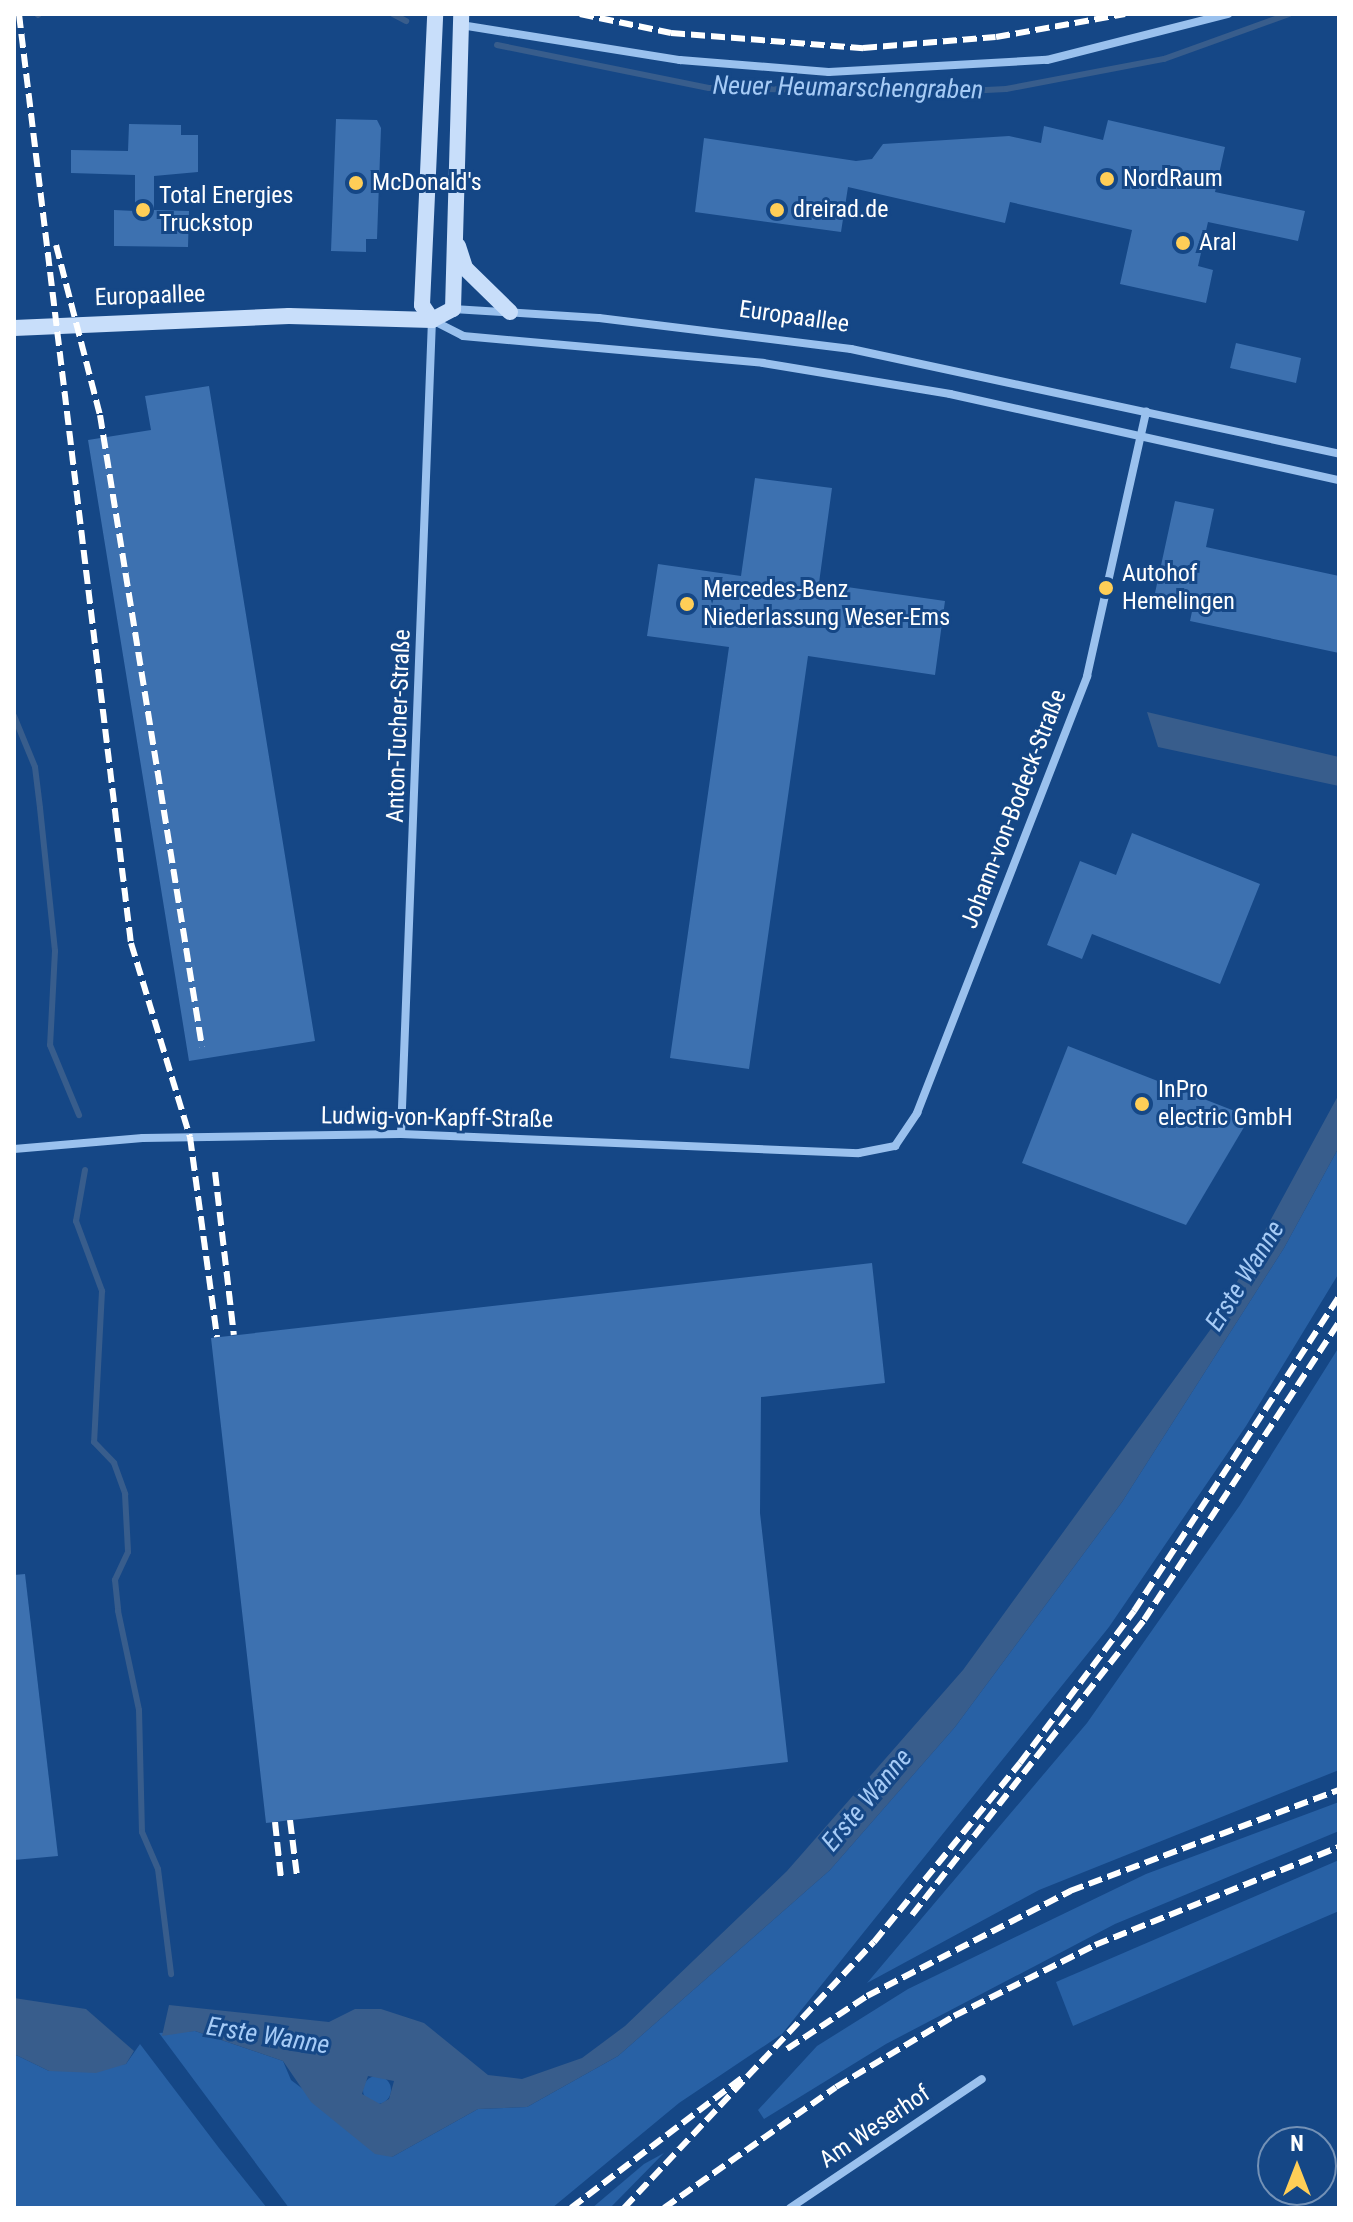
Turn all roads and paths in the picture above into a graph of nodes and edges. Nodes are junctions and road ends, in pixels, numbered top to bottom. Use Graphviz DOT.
graph roads {
  1 [pos="435,14"];
  2 [pos="1228,14"];
  3 [pos="461,19"];
  4 [pos="453,233"];
  5 [pos="453,309"];
  6 [pos="510,312"];
  7 [pos="432,320"];
  8 [pos="14,328"];
  9 [pos="1146,411"];
  10 [pos="1140,438"];
  11 [pos="1339,454"];
  12 [pos="1339,480"];
  13 [pos="401,1134"];
  14 [pos="14,1149"];
  15 [pos="859,1153"];
  16 [pos="982,2079"];
  17 [pos="790,2208"];
  1 -- 7 [label="street"];
  2 -- 3 [label="street"];
  3 -- 4 [label="street"];
  4 -- 5 [label="street"];
  4 -- 6 [label="street"];
  5 -- 6 [label="street, Europaallee"];
  5 -- 7 [label="street, Europaallee"];
  6 -- 9 [label="street, Europaallee"];
  7 -- 8 [label="street, Europaallee"];
  7 -- 10 [label="street, Europaallee"];
  7 -- 13 [label="street, Anton-Tucher-Straße"];
  9 -- 10 [label="street"];
  9 -- 11 [label="street, Europaallee"];
  10 -- 12 [label="street, Europaallee"];
  10 -- 15 [label="street, Johann-von-Bodeck-Straße"];
  13 -- 14 [label="street, Ludwig-von-Kapff-Straße"];
  13 -- 15 [label="street, Ludwig-von-Kapff-Straße"];
  16 -- 17 [label="street, Am Weserhof"];
}
